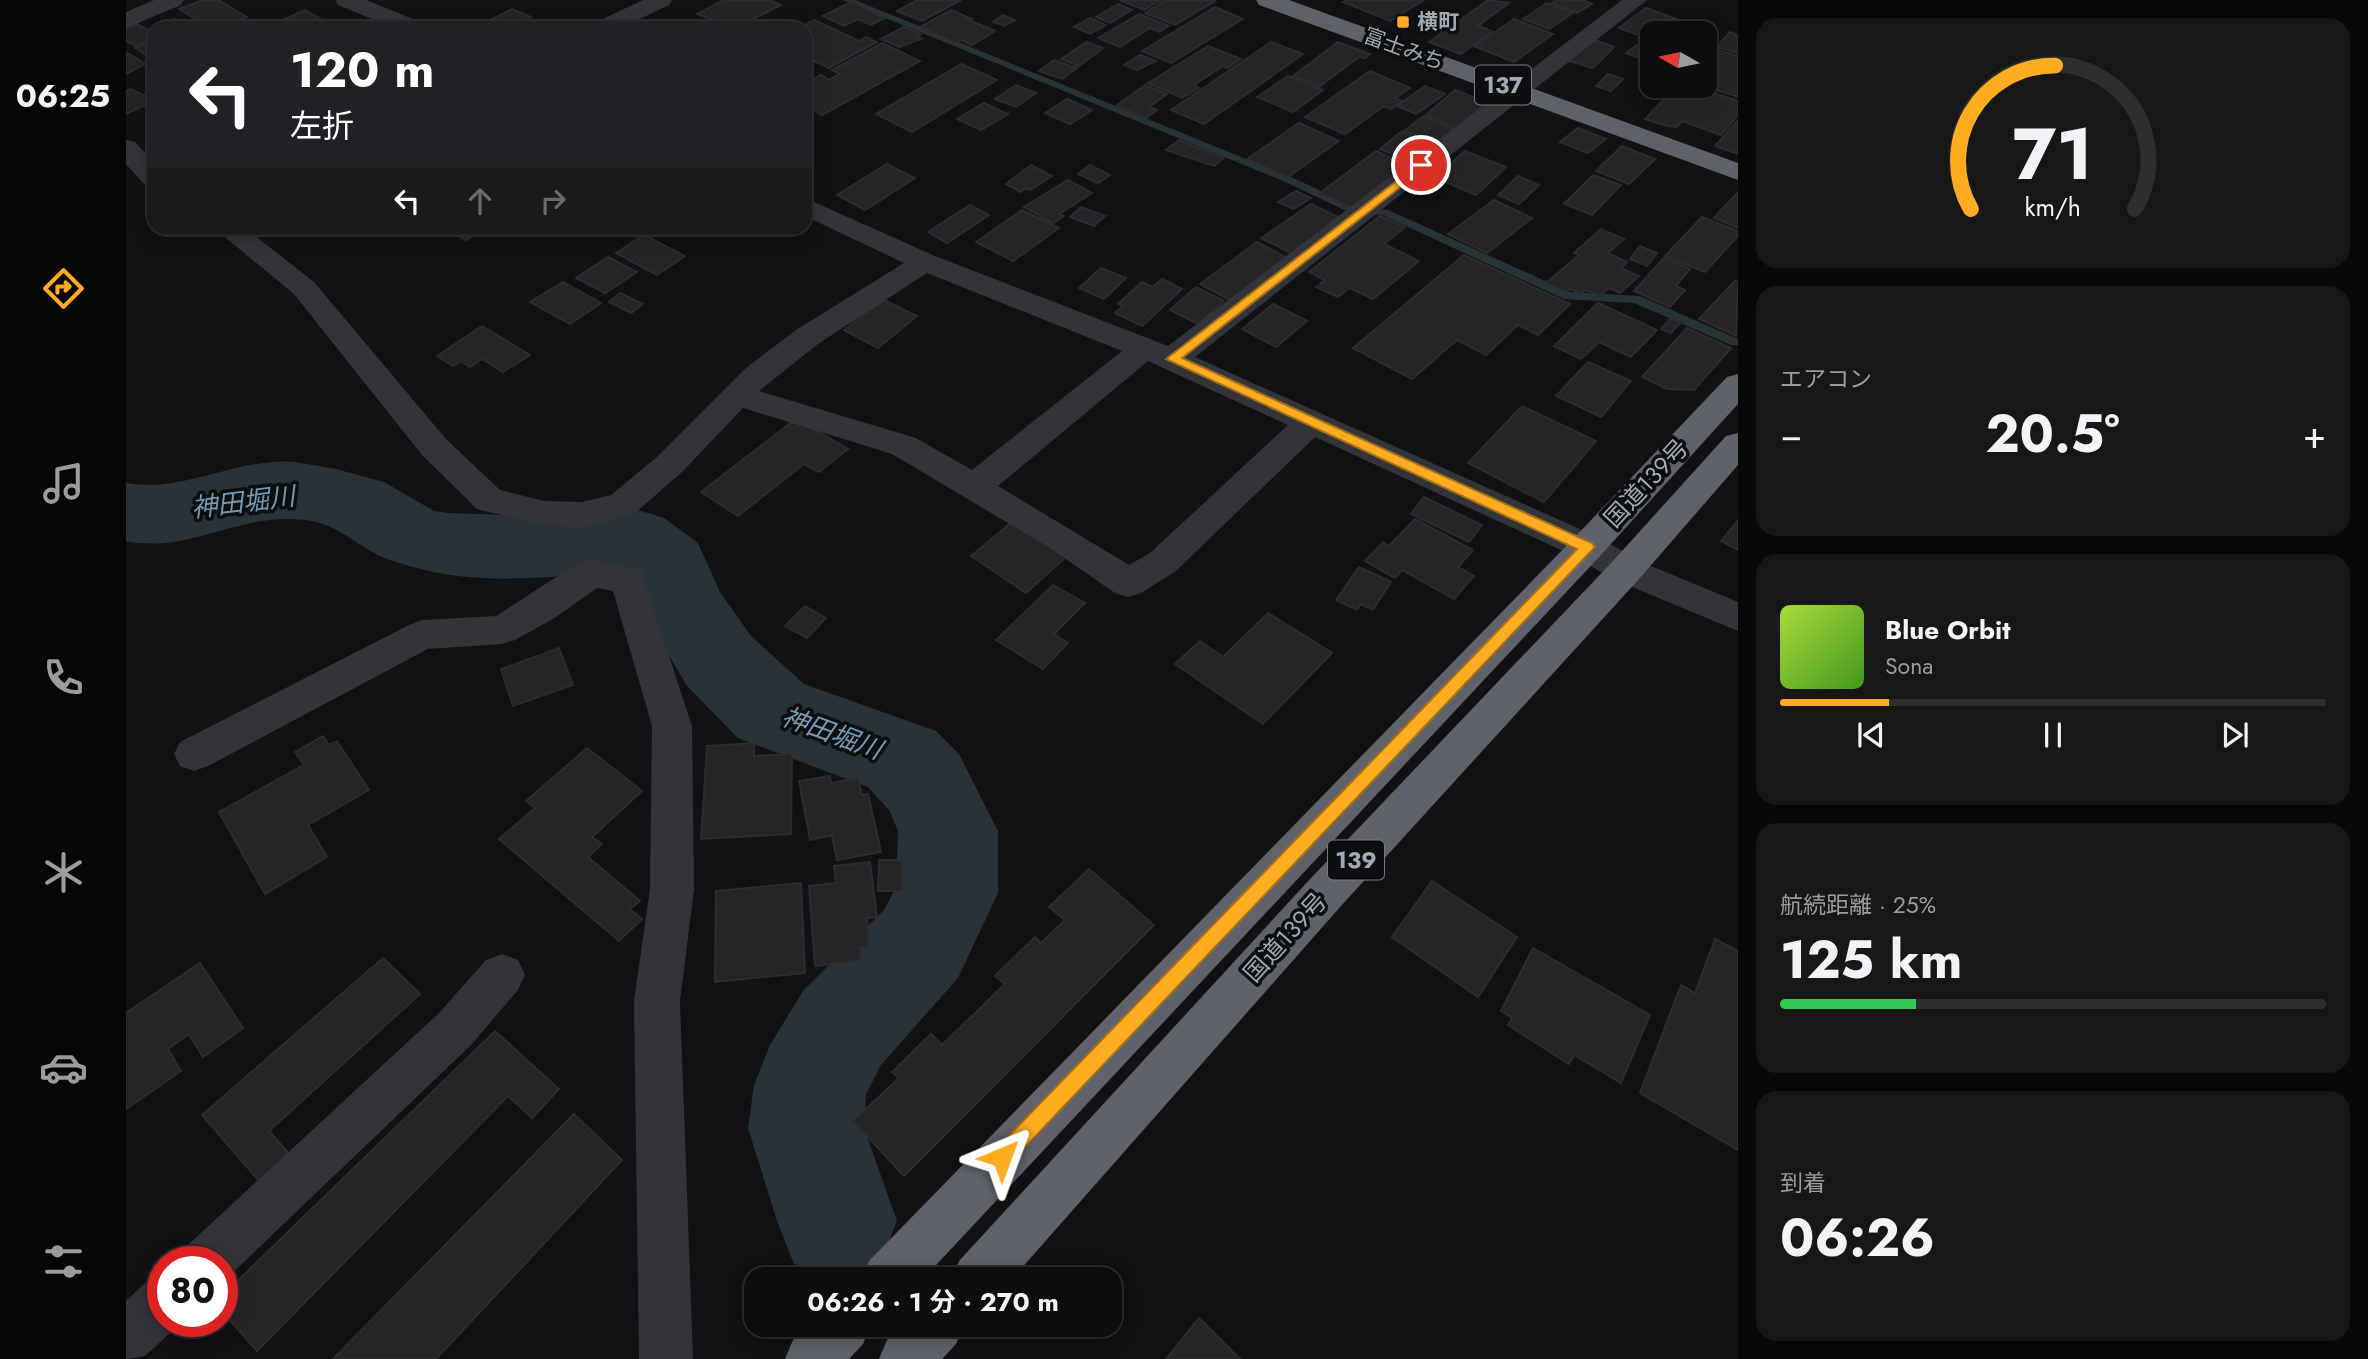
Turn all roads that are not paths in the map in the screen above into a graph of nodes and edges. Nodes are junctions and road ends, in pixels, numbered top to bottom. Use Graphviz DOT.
graph roads {
  1 [pos="173,0"];
  2 [pos="346,0"];
  3 [pos="661,0"];
  4 [pos="1267,0"];
  5 [pos="1636,0"];
  6 [pos="126,21"];
  7 [pos="398,21"];
  8 [pos="617,21"];
  9 [pos="1520,91"];
  10 [pos="126,148"];
  11 [pos="147,170"];
  12 [pos="1738,172"];
  13 [pos="812,209"];
  14 [pos="237,235"];
  15 [pos="925,262"];
  16 [pos="1159,353"];
  17 [pos="1738,384"];
  18 [pos="738,396"];
  19 [pos="1310,423"];
  20 [pos="1738,444"];
  21 [pos="974,487"];
  22 [pos="1587,547"];
  23 [pos="1626,570"];
  24 [pos="1738,617"];
  25 [pos="194,754"];
  26 [pos="502,975"];
  27 [pos="224,1246"];
  28 [pos="898,1267"];
  29 [pos="989,1267"];
  30 [pos="147,1318"];
  31 [pos="126,1337"];
  32 [pos="833,1337"];
  33 [pos="926,1337"];
  34 [pos="666,1359"];
  35 [pos="812,1359"];
  36 [pos="906,1359"];
  1 -- 6 [label="street"];
  2 -- 7 [label="street"];
  3 -- 8 [label="street"];
  4 -- 9 [label="highway, 富士みち / 137"];
  5 -- 9 [label="street"];
  9 -- 12 [label="highway, 富士みち / 137"];
  9 -- 16 [label="street"];
  10 -- 11 [label="street"];
  13 -- 15 [label="street"];
  14 -- 18 [label="street"];
  15 -- 16 [label="street"];
  15 -- 18 [label="street"];
  16 -- 19 [label="street"];
  16 -- 21 [label="street"];
  17 -- 22 [label="highway, 国道139号 / 139"];
  18 -- 21 [label="street"];
  19 -- 21 [label="street"];
  19 -- 22 [label="street"];
  20 -- 23 [label="highway, 国道139号 / 139"];
  22 -- 23 [label="street"];
  22 -- 28 [label="highway, 国道139号 / 139"];
  23 -- 24 [label="street"];
  23 -- 29 [label="highway, 国道139号 / 139"];
  25 -- 34 [label="street"];
  26 -- 27 [label="street"];
  30 -- 31 [label="street"];
  32 -- 35 [label="highway"];
  33 -- 36 [label="highway"];
}
